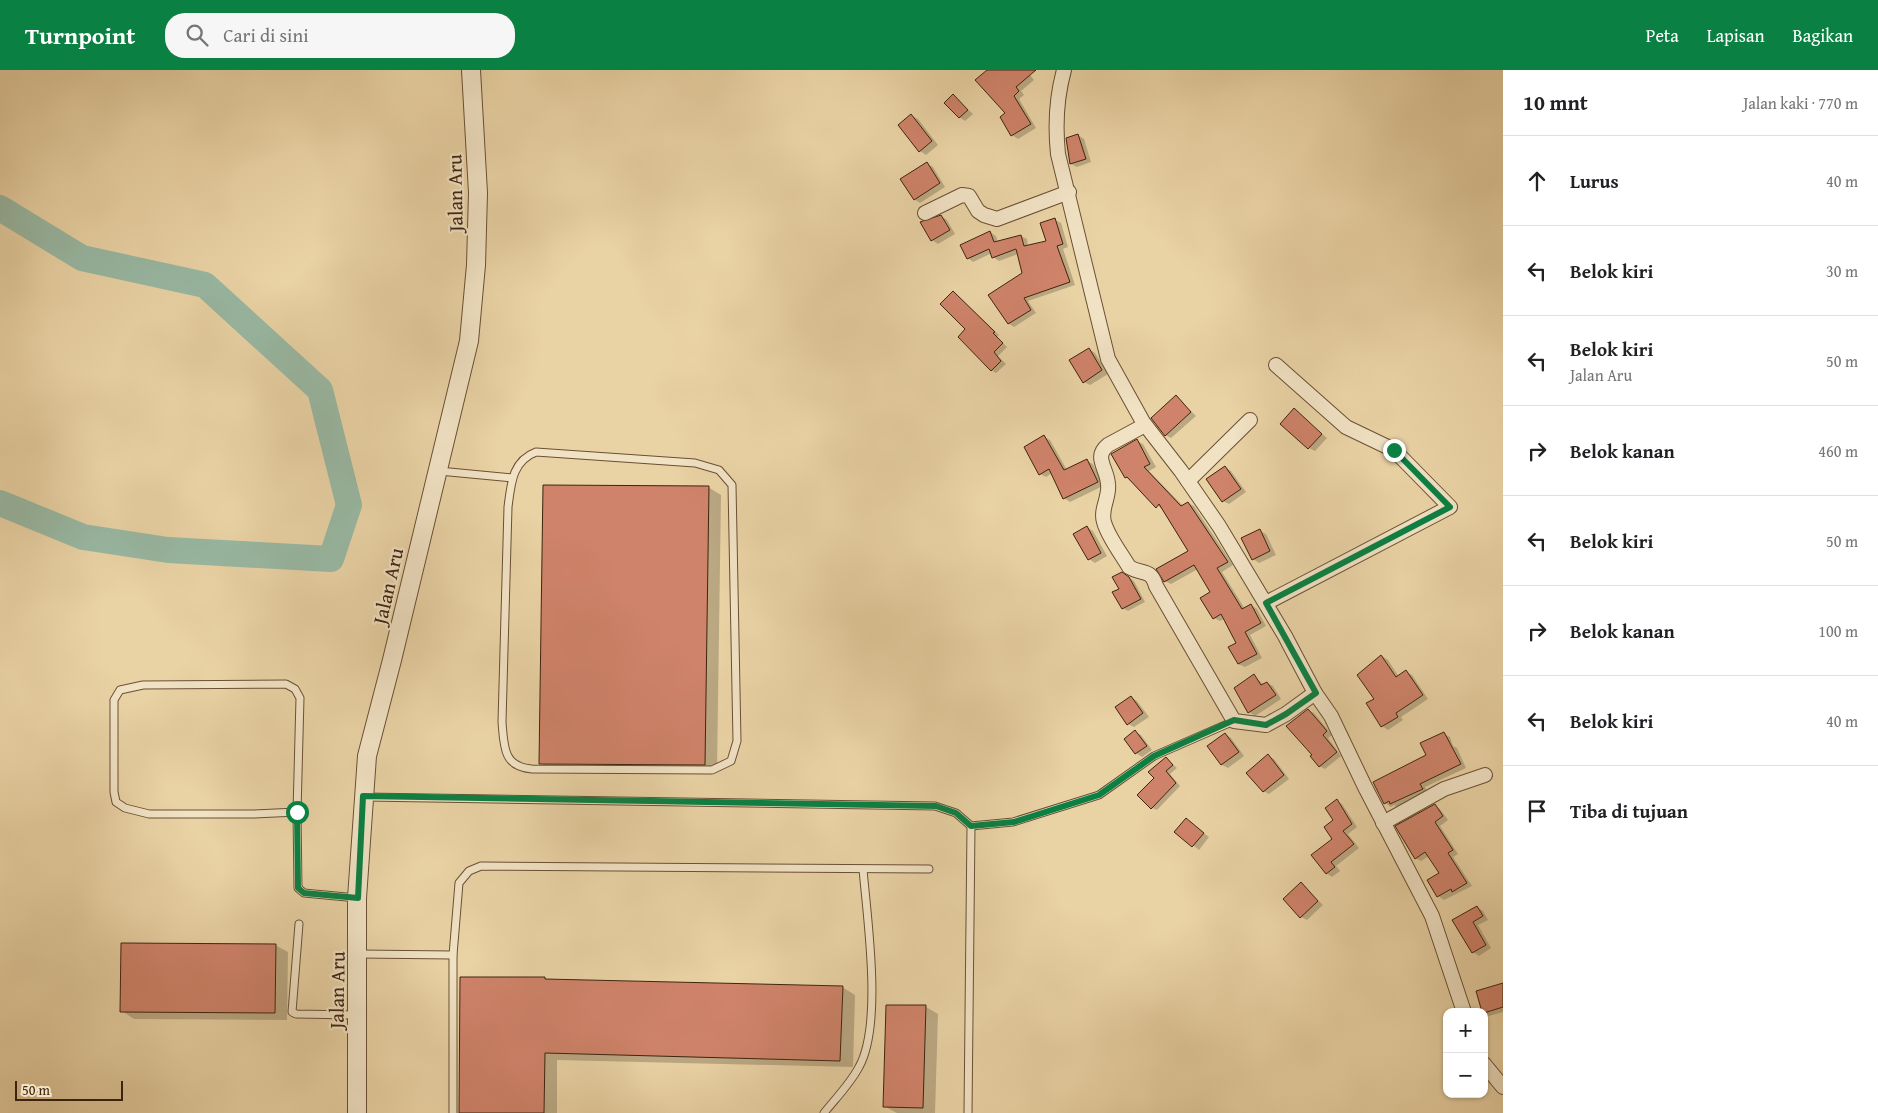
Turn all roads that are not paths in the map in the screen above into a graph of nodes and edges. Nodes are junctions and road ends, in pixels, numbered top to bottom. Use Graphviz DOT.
graph roads {
  1 [pos="471,70"];
  2 [pos="1064,70"];
  3 [pos="1069,192"];
  4 [pos="925,213"];
  5 [pos="1276,365"];
  6 [pos="1250,420"];
  7 [pos="1145,425"];
  8 [pos="436,471"];
  9 [pos="512,478"];
  10 [pos="1188,481"];
  11 [pos="1266,603"];
  12 [pos="1316,693"];
  13 [pos="1234,720"];
  14 [pos="1485,775"];
  15 [pos="363,796"];
  16 [pos="297,812"];
  17 [pos="1383,824"];
  18 [pos="971,826"];
  19 [pos="863,869"];
  20 [pos="929,870"];
  21 [pos="358,898"];
  22 [pos="299,924"];
  23 [pos="359,954"];
  24 [pos="453,955"];
  25 [pos="1463,1008"];
  26 [pos="357,1015"];
  27 [pos="1488,1069"];
  28 [pos="1503,1087"];
  29 [pos="357,1113"];
  30 [pos="453,1113"];
  31 [pos="824,1113"];
  32 [pos="968,1113"];
  1 -- 8 [label="street, Jalan Aru"];
  2 -- 3 [label="street"];
  3 -- 4 [label="street"];
  3 -- 7 [label="street"];
  5 -- 11 [label="street"];
  6 -- 10 [label="street"];
  7 -- 10 [label="street"];
  7 -- 13 [label="street"];
  8 -- 9 [label="lane"];
  8 -- 15 [label="street, Jalan Aru"];
  9 -- 9 [label="lane"];
  10 -- 11 [label="street"];
  11 -- 12 [label="street"];
  12 -- 13 [label="street"];
  12 -- 17 [label="street"];
  13 -- 18 [label="lane"];
  14 -- 17 [label="street"];
  15 -- 18 [label="lane"];
  15 -- 21 [label="street, Jalan Aru"];
  16 -- 16 [label="lane"];
  16 -- 21 [label="lane"];
  17 -- 25 [label="street"];
  18 -- 32 [label="lane"];
  19 -- 20 [label="lane"];
  19 -- 24 [label="lane"];
  19 -- 31 [label="lane"];
  21 -- 23 [label="street, Jalan Aru"];
  22 -- 26 [label="lane"];
  23 -- 24 [label="lane"];
  23 -- 26 [label="street, Jalan Aru"];
  24 -- 30 [label="lane"];
  26 -- 29 [label="street, Jalan Aru"];
  27 -- 28 [label="street"];
}
